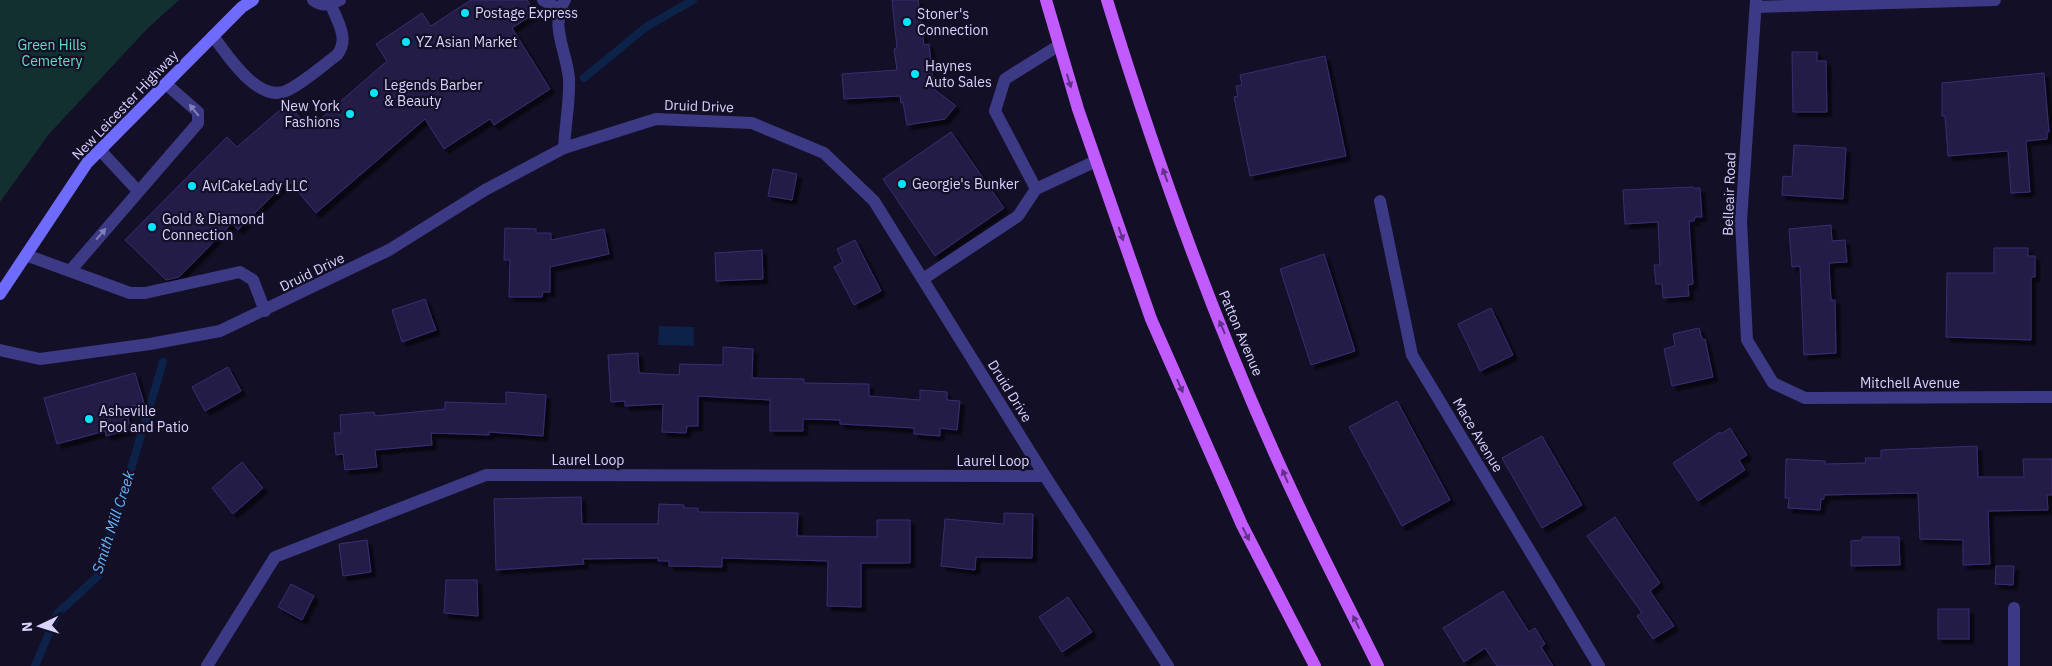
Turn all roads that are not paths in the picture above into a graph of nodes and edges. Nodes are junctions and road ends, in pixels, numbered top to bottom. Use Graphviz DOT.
graph roads {
  1 [pos="253,0"];
  2 [pos="313,0"];
  3 [pos="543,0"];
  4 [pos="1046,0"];
  5 [pos="1107,0"];
  6 [pos="1996,0"];
  7 [pos="336,2"];
  8 [pos="1756,4"];
  9 [pos="562,5"];
  10 [pos="212,36"];
  11 [pos="1058,46"];
  12 [pos="166,84"];
  13 [pos="564,148"];
  14 [pos="100,150"];
  15 [pos="1096,161"];
  16 [pos="1036,189"];
  17 [pos="138,191"];
  18 [pos="1380,201"];
  19 [pos="26,255"];
  20 [pos="70,271"];
  21 [pos="923,279"];
  22 [pos="0,294"];
  23 [pos="266,311"];
  24 [pos="0,350"];
  25 [pos="1772,383"];
  26 [pos="2052,397"];
  27 [pos="1045,476"];
  28 [pos="2014,608"];
  29 [pos="206,666"];
  30 [pos="1168,666"];
  31 [pos="1315,666"];
  32 [pos="1378,666"];
  33 [pos="1599,666"];
  34 [pos="2014,666"];
  1 -- 10 [label="main road, New Leicester Highway"];
  2 -- 7 [label="street"];
  3 -- 9 [label="street"];
  4 -- 11 [label="main road"];
  32 -- 5 [label="main road, Patton Avenue, one-way"];
  6 -- 8 [label="street"];
  7 -- 10 [label="street"];
  8 -- 25 [label="street, Belleair Road"];
  9 -- 13 [label="street"];
  10 -- 12 [label="main road, New Leicester Highway"];
  11 -- 15 [label="main road, one-way"];
  11 -- 16 [label="street"];
  12 -- 14 [label="main road, New Leicester Highway"];
  17 -- 12 [label="street, one-way"];
  13 -- 21 [label="street, Druid Drive"];
  13 -- 23 [label="street, Druid Drive"];
  14 -- 17 [label="street"];
  14 -- 19 [label="main road, New Leicester Highway"];
  15 -- 16 [label="street"];
  15 -- 31 [label="main road, one-way"];
  16 -- 21 [label="street"];
  20 -- 17 [label="street, one-way"];
  18 -- 33 [label="street, Mace Avenue"];
  19 -- 20 [label="street"];
  19 -- 22 [label="main road, New Leicester Highway"];
  20 -- 23 [label="street"];
  21 -- 27 [label="street, Druid Drive"];
  23 -- 24 [label="street, Druid Drive"];
  25 -- 26 [label="street, Mitchell Avenue"];
  27 -- 29 [label="street, Laurel Loop"];
  27 -- 30 [label="street, Druid Drive"];
  28 -- 34 [label="street"];
}
